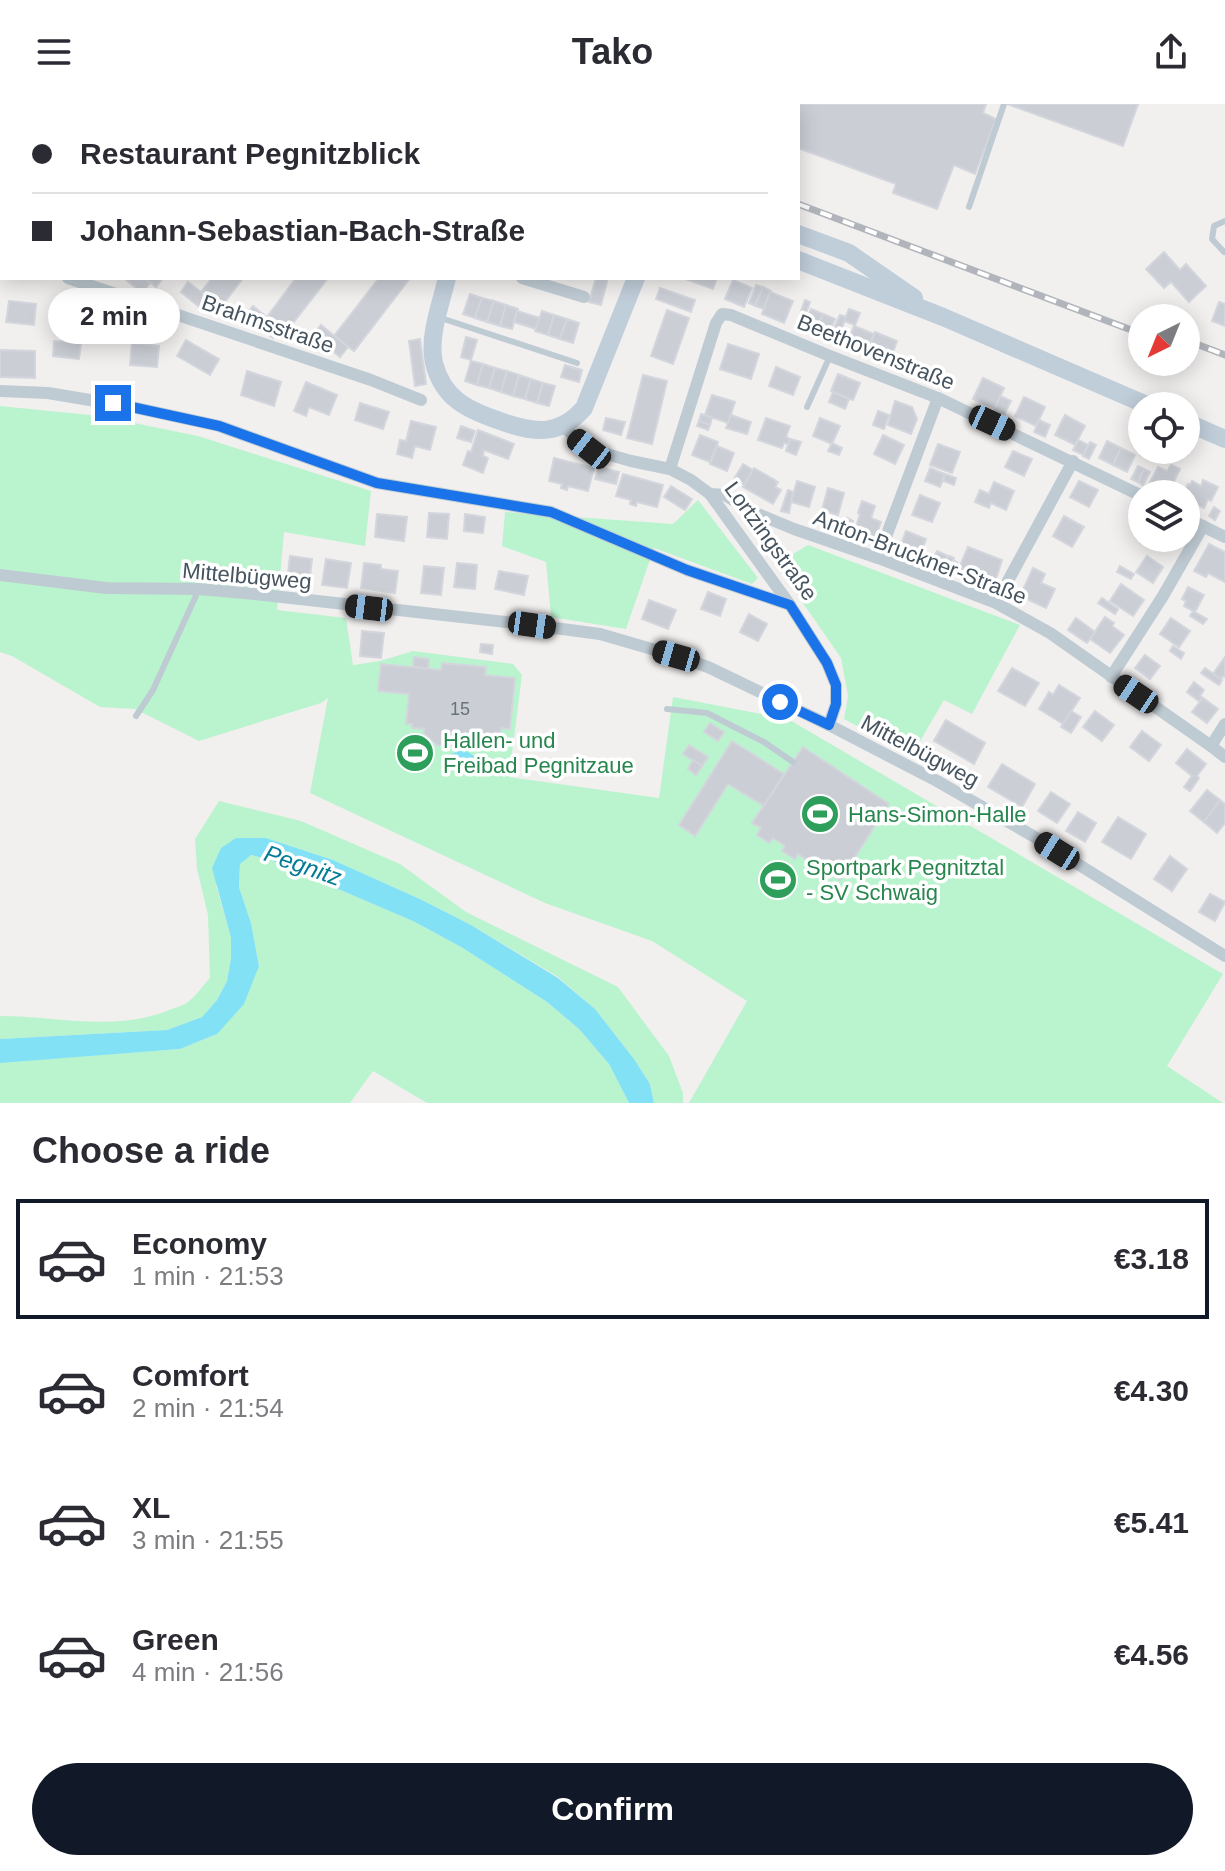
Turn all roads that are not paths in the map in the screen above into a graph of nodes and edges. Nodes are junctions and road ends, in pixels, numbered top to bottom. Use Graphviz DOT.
graph roads {
  1 [pos="1004,104"];
  2 [pos="969,207"];
  3 [pos="1225,221"];
  4 [pos="800,235"];
  5 [pos="1224,252"];
  6 [pos="800,261"];
  7 [pos="81,280"];
  8 [pos="447,280"];
  9 [pos="529,280"];
  10 [pos="635,280"];
  11 [pos="101,283"];
  12 [pos="584,297"];
  13 [pos="438,317"];
  14 [pos="943,317"];
  15 [pos="830,356"];
  16 [pos="577,363"];
  17 [pos="0,391"];
  18 [pos="1128,397"];
  19 [pos="938,398"];
  20 [pos="421,400"];
  21 [pos="807,407"];
  22 [pos="563,425"];
  23 [pos="1200,428"];
  24 [pos="1225,439"];
  25 [pos="1073,461"];
  26 [pos="670,469"];
  27 [pos="1128,489"];
  28 [pos="710,494"];
  29 [pos="1200,525"];
  30 [pos="1203,526"];
  31 [pos="1225,537"];
  32 [pos="878,558"];
  33 [pos="0,575"];
  34 [pos="199,589"];
  35 [pos="996,603"];
  36 [pos="790,605"];
  37 [pos="1111,677"];
  38 [pos="667,709"];
  39 [pos="136,716"];
  40 [pos="1225,724"];
  41 [pos="829,725"];
  42 [pos="1211,746"];
  43 [pos="1225,757"];
  44 [pos="793,762"];
  45 [pos="1225,956"];
  1 -- 2 [label="lane"];
  3 -- 5 [label="lane"];
  4 -- 14 [label="main road"];
  6 -- 14 [label="main road"];
  7 -- 11 [label="street, Brahmsstraße"];
  8 -- 13 [label="main road"];
  9 -- 12 [label="street"];
  10 -- 22 [label="main road"];
  11 -- 20 [label="street, Brahmsstraße"];
  13 -- 16 [label="lane"];
  13 -- 22 [label="main road"];
  14 -- 18 [label="main road"];
  15 -- 19 [label="street, Beethovenstraße"];
  15 -- 21 [label="lane"];
  15 -- 26 [label="street, Beethovenstraße"];
  17 -- 36 [label="street"];
  19 -- 25 [label="street, Beethovenstraße"];
  19 -- 32 [label="street"];
  22 -- 26 [label="street, Lortzingstraße"];
  23 -- 24 [label="main road"];
  25 -- 27 [label="street, Beethovenstraße"];
  25 -- 35 [label="street"];
  26 -- 28 [label="street, Lortzingstraße"];
  28 -- 32 [label="street, Anton-Bruckner-Straße"];
  28 -- 36 [label="street, Lortzingstraße"];
  29 -- 30 [label="street"];
  30 -- 31 [label="street"];
  30 -- 37 [label="street"];
  32 -- 35 [label="street, Anton-Bruckner-Straße"];
  33 -- 34 [label="street, Mittelbügweg"];
  34 -- 39 [label="lane"];
  34 -- 41 [label="street, Mittelbügweg"];
  35 -- 37 [label="street, Anton-Bruckner-Straße"];
  36 -- 41 [label="street, Lortzingstraße"];
  37 -- 42 [label="street, Anton-Bruckner-Straße"];
  38 -- 44 [label="lane"];
  40 -- 42 [label="street"];
  41 -- 45 [label="street, Mittelbügweg"];
  42 -- 43 [label="street, Anton-Bruckner-Straße"];
}
